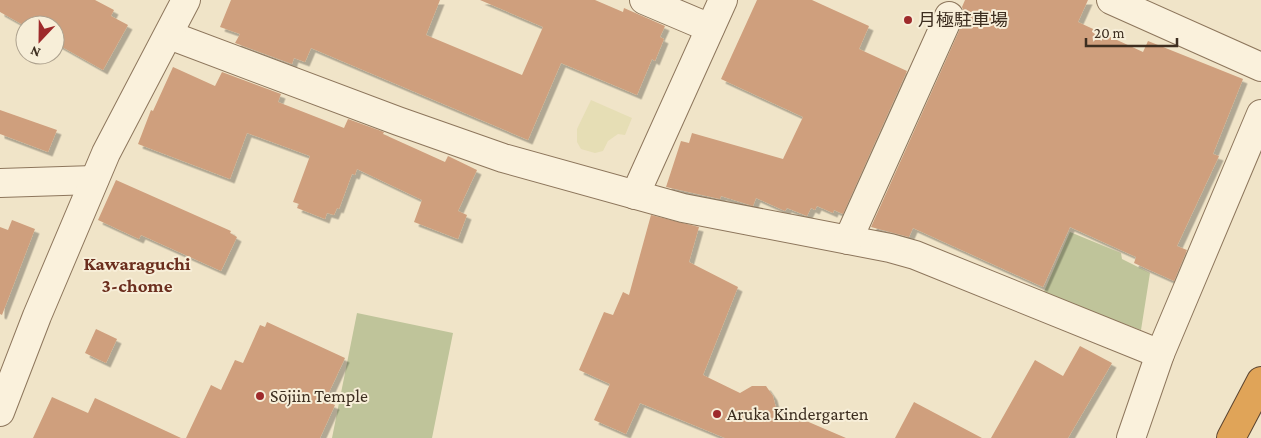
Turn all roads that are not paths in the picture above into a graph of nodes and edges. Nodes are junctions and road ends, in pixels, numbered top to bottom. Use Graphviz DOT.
graph roads {
  1 [pos="186,0"];
  2 [pos="644,0"];
  3 [pos="723,0"];
  4 [pos="1111,0"];
  5 [pos="952,8"];
  6 [pos="710,28"];
  7 [pos="169,35"];
  8 [pos="1261,67"];
  9 [pos="1261,114"];
  10 [pos="94,180"];
  11 [pos="0,183"];
  12 [pos="635,195"];
  13 [pos="848,240"];
  14 [pos="1160,354"];
  15 [pos="1261,381"];
  16 [pos="0,412"];
  17 [pos="1131,438"];
  18 [pos="1231,438"];
  1 -- 7 [label="street"];
  2 -- 6 [label="street"];
  3 -- 6 [label="street"];
  4 -- 8 [label="street"];
  5 -- 13 [label="street"];
  6 -- 12 [label="street"];
  7 -- 10 [label="street"];
  7 -- 12 [label="street"];
  9 -- 14 [label="street"];
  10 -- 11 [label="street"];
  10 -- 16 [label="street"];
  12 -- 13 [label="street"];
  13 -- 14 [label="street"];
  14 -- 17 [label="street"];
  15 -- 18 [label="highway"];
}
